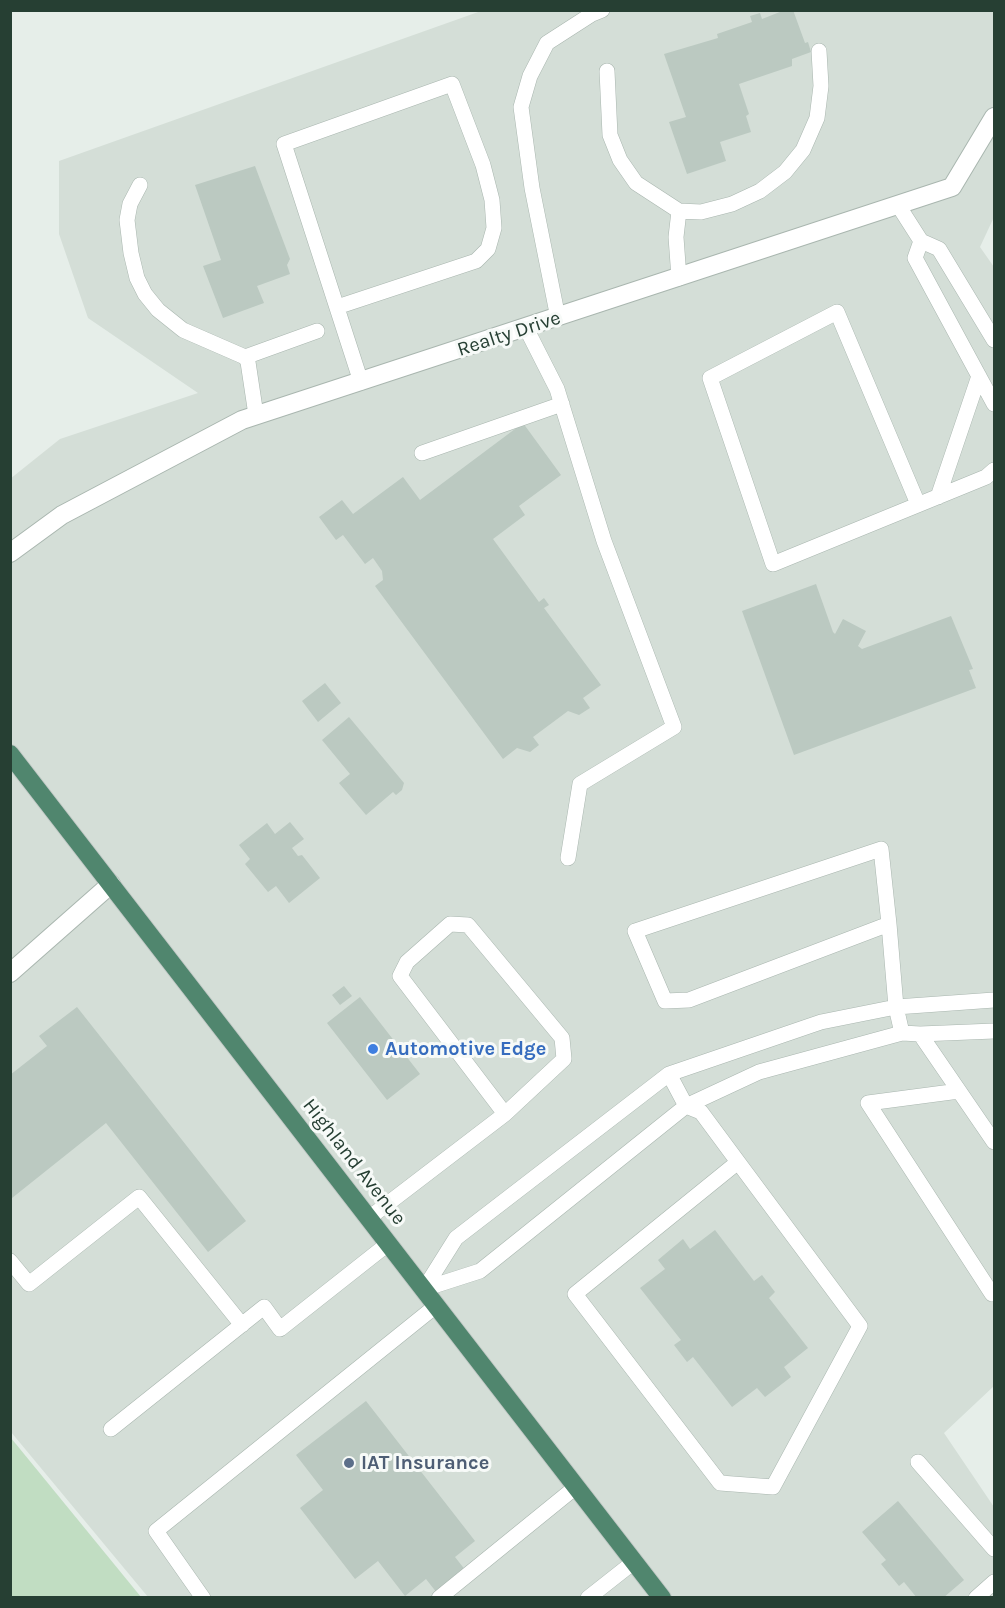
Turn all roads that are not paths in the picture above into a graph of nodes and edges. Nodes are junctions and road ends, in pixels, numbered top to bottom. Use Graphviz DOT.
graph roads {
  1 [pos="602,10"];
  2 [pos="819,51"];
  3 [pos="607,71"];
  4 [pos="994,117"];
  5 [pos="140,185"];
  6 [pos="898,205"];
  7 [pos="679,211"];
  8 [pos="921,242"];
  9 [pos="679,278"];
  10 [pos="337,307"];
  11 [pos="558,318"];
  12 [pos="526,328"];
  13 [pos="317,332"];
  14 [pos="994,340"];
  15 [pos="245,357"];
  16 [pos="979,376"];
  17 [pos="361,382"];
  18 [pos="562,404"];
  19 [pos="994,404"];
  20 [pos="256,415"];
  21 [pos="422,453"];
  22 [pos="994,470"];
  23 [pos="938,497"];
  24 [pos="918,504"];
  25 [pos="10,553"];
  26 [pos="10,754"];
  27 [pos="567,858"];
  28 [pos="111,884"];
  29 [pos="889,924"];
  30 [pos="10,973"];
  31 [pos="994,1000"];
  32 [pos="896,1007"];
  33 [pos="994,1031"];
  34 [pos="902,1032"];
  35 [pos="920,1034"];
  36 [pos="669,1074"];
  37 [pos="959,1091"];
  38 [pos="686,1106"];
  39 [pos="505,1114"];
  40 [pos="994,1142"];
  41 [pos="738,1162"];
  42 [pos="369,1218"];
  43 [pos="389,1243"];
  44 [pos="10,1261"];
  45 [pos="424,1289"];
  46 [pos="994,1292"];
  47 [pos="437,1305"];
  48 [pos="242,1325"];
  49 [pos="111,1429"];
  50 [pos="918,1462"];
  51 [pos="577,1486"];
  52 [pos="994,1549"];
  53 [pos="635,1561"];
  54 [pos="994,1582"];
  55 [pos="203,1598"];
  56 [pos="439,1598"];
  57 [pos="588,1598"];
  58 [pos="662,1598"];
  59 [pos="976,1598"];
  1 -- 11 [label="lane"];
  2 -- 7 [label="lane"];
  3 -- 7 [label="lane"];
  4 -- 6 [label="street, Realty Drive"];
  5 -- 15 [label="lane"];
  6 -- 8 [label="lane"];
  6 -- 9 [label="street, Realty Drive"];
  7 -- 9 [label="lane"];
  8 -- 14 [label="lane"];
  8 -- 16 [label="lane"];
  9 -- 11 [label="street, Realty Drive"];
  10 -- 10 [label="lane"];
  10 -- 17 [label="lane"];
  11 -- 12 [label="street, Realty Drive"];
  12 -- 17 [label="street, Realty Drive"];
  12 -- 18 [label="lane"];
  13 -- 15 [label="lane"];
  15 -- 20 [label="lane"];
  16 -- 19 [label="lane"];
  16 -- 23 [label="lane"];
  17 -- 20 [label="street, Realty Drive"];
  18 -- 21 [label="lane"];
  18 -- 27 [label="lane"];
  20 -- 25 [label="street, Realty Drive"];
  22 -- 23 [label="lane"];
  23 -- 24 [label="lane"];
  24 -- 24 [label="lane"];
  26 -- 28 [label="highway, Highland Avenue"];
  28 -- 30 [label="street"];
  28 -- 42 [label="highway, Highland Avenue"];
  29 -- 29 [label="lane"];
  29 -- 32 [label="lane"];
  31 -- 32 [label="lane"];
  32 -- 34 [label="lane"];
  32 -- 36 [label="lane"];
  33 -- 35 [label="lane"];
  34 -- 35 [label="lane"];
  34 -- 38 [label="lane"];
  35 -- 37 [label="lane"];
  36 -- 38 [label="lane"];
  36 -- 45 [label="lane"];
  37 -- 40 [label="lane"];
  37 -- 46 [label="lane"];
  38 -- 41 [label="lane"];
  38 -- 45 [label="lane"];
  39 -- 39 [label="lane"];
  39 -- 42 [label="lane"];
  41 -- 41 [label="lane"];
  42 -- 43 [label="highway, Highland Avenue"];
  43 -- 45 [label="highway, Highland Avenue"];
  43 -- 48 [label="lane"];
  44 -- 48 [label="lane"];
  45 -- 47 [label="highway, Highland Avenue"];
  47 -- 51 [label="highway, Highland Avenue"];
  47 -- 55 [label="lane"];
  48 -- 49 [label="lane"];
  50 -- 52 [label="lane"];
  51 -- 53 [label="highway, Highland Avenue"];
  51 -- 56 [label="lane"];
  53 -- 57 [label="lane"];
  53 -- 58 [label="highway, Highland Avenue"];
  54 -- 59 [label="lane"];
}
